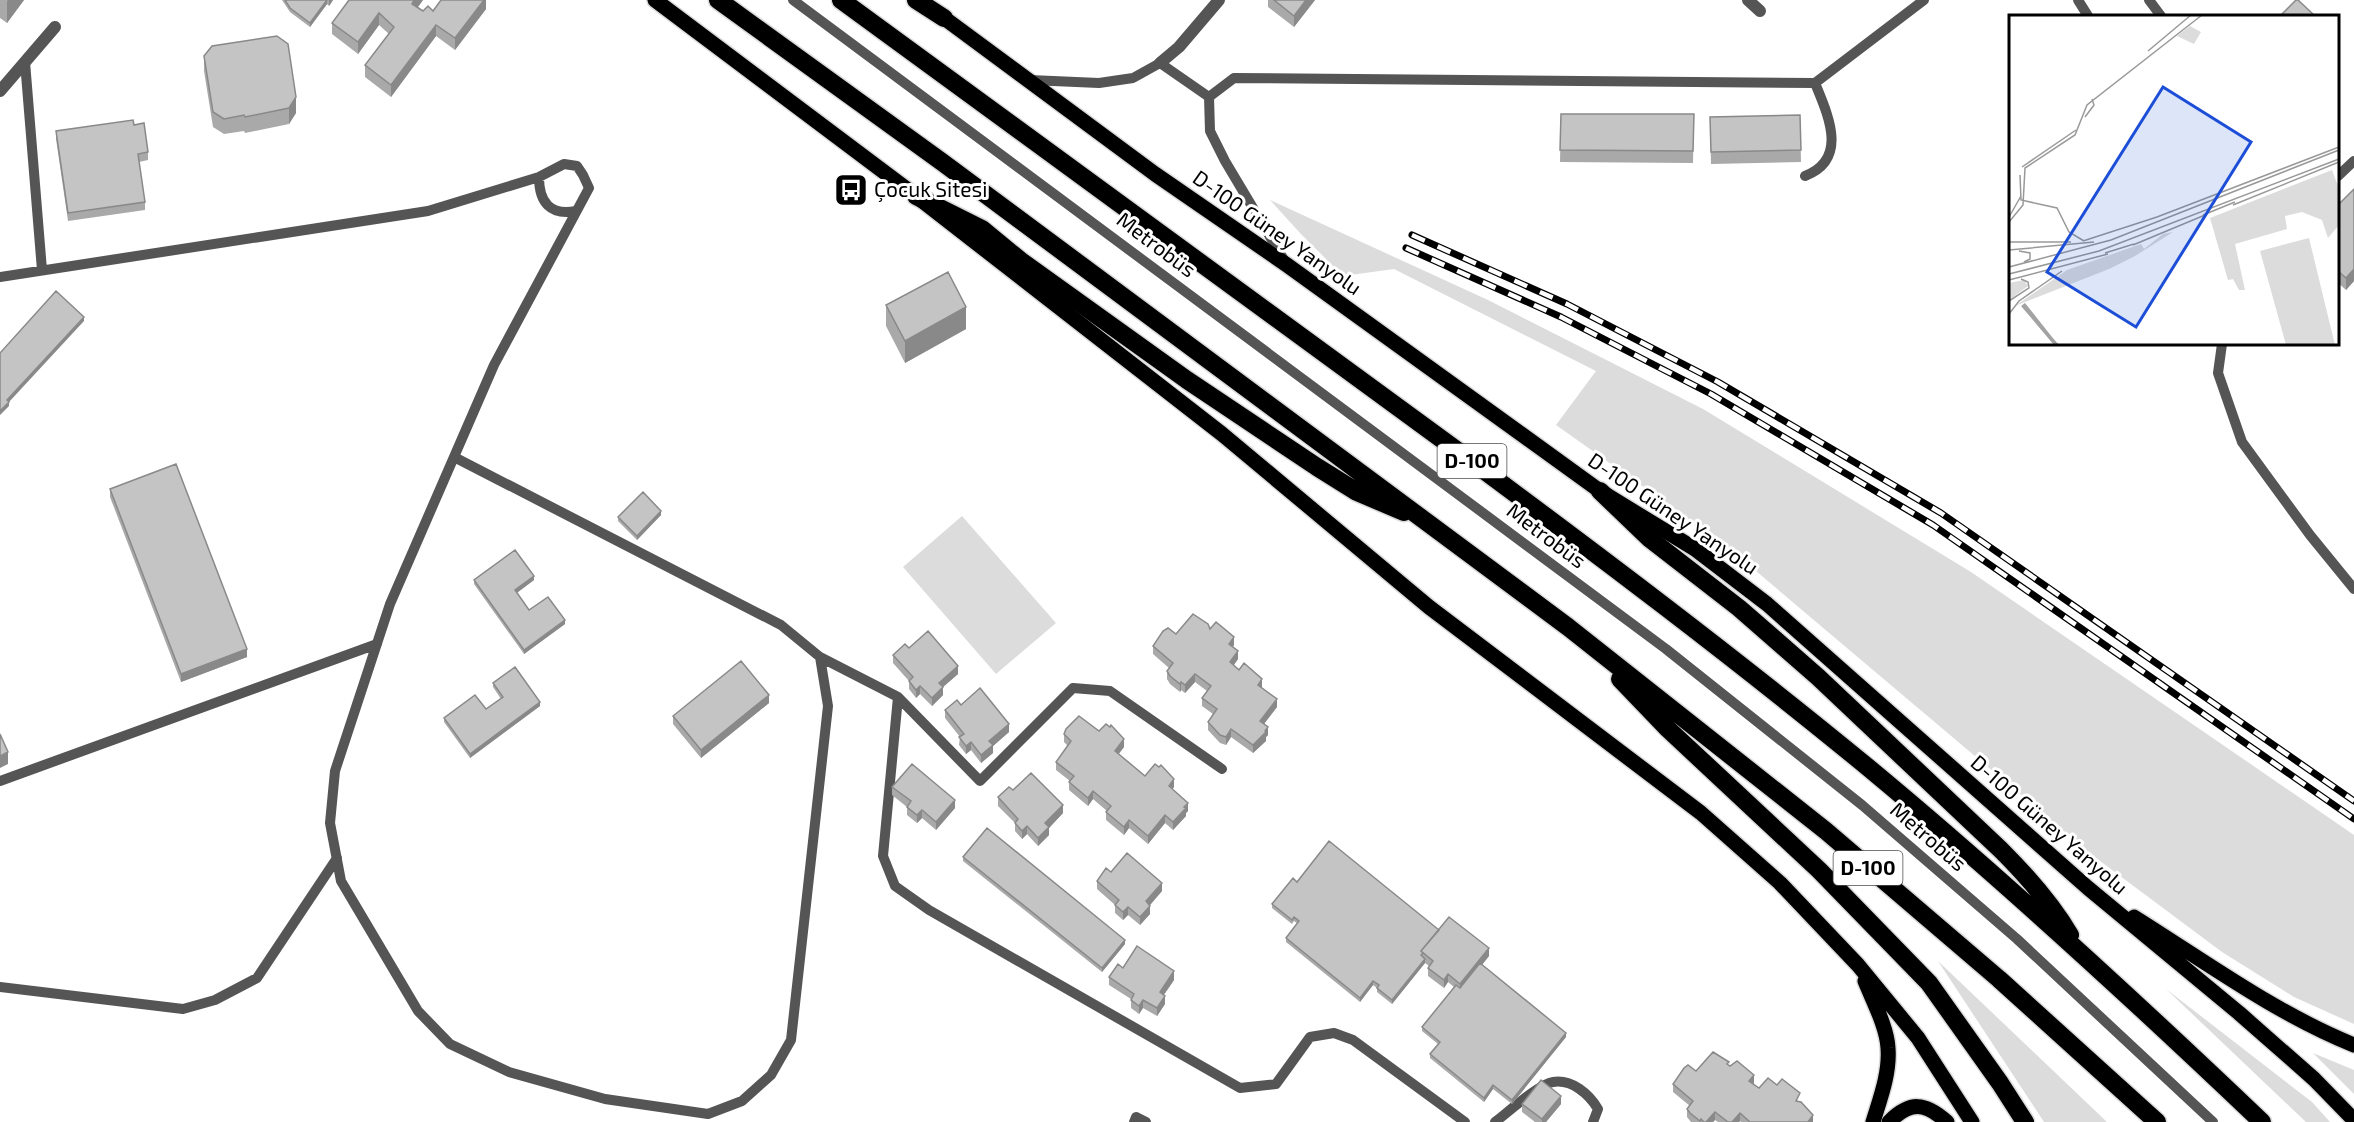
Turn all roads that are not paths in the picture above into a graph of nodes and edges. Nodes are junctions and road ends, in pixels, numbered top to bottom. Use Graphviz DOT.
graph roads {
  1 [pos="655,0"];
  2 [pos="718,0"];
  3 [pos="793,0"];
  4 [pos="841,0"];
  5 [pos="916,0"];
  6 [pos="922,0"];
  7 [pos="1219,0"];
  8 [pos="1748,0"];
  9 [pos="1924,0"];
  10 [pos="2078,0"];
  11 [pos="2149,0"];
  12 [pos="1760,11"];
  13 [pos="2087,15"];
  14 [pos="2160,15"];
  15 [pos="944,18"];
  16 [pos="55,27"];
  17 [pos="25,62"];
  18 [pos="1160,63"];
  19 [pos="1030,80"];
  20 [pos="1815,83"];
  21 [pos="0,91"];
  22 [pos="1209,97"];
  23 [pos="2354,161"];
  24 [pos="2339,174"];
  25 [pos="1805,176"];
  26 [pos="539,177"];
  27 [pos="916,196"];
  28 [pos="576,211"];
  29 [pos="1287,265"];
  30 [pos="42,270"];
  31 [pos="0,277"];
  32 [pos="2222,345"];
  33 [pos="454,457"];
  34 [pos="1600,491"];
  35 [pos="1432,524"];
  36 [pos="2354,589"];
  37 [pos="1568,627"];
  38 [pos="377,644"];
  39 [pos="820,657"];
  40 [pos="898,697"];
  41 [pos="1222,769"];
  42 [pos="0,781"];
  43 [pos="337,858"];
  44 [pos="2088,888"];
  45 [pos="2080,952"];
  46 [pos="1858,965"];
  47 [pos="0,987"];
  48 [pos="2354,1045"];
  49 [pos="2354,1120"];
  50 [pos="1134,1122"];
  51 [pos="1146,1122"];
  52 [pos="1465,1122"];
  53 [pos="1495,1122"];
  54 [pos="1593,1122"];
  55 [pos="1873,1122"];
  56 [pos="1889,1122"];
  57 [pos="1947,1122"];
  58 [pos="1972,1122"];
  59 [pos="2025,1122"];
  60 [pos="2157,1122"];
  61 [pos="2213,1122"];
  62 [pos="2262,1122"];
  1 -- 27 [label="main road"];
  2 -- 35 [label="highway, D-100"];
  3 -- 61 [label="lane, Metrobüs"];
  4 -- 45 [label="highway, D-100"];
  5 -- 15 [label="highway"];
  6 -- 15 [label="main road, D-100 Güney Yanyolu"];
  7 -- 18 [label="street"];
  8 -- 12 [label="street"];
  9 -- 20 [label="lane"];
  10 -- 13 [label="lane"];
  11 -- 14 [label="lane"];
  15 -- 19 [label="main road, D-100 Güney Yanyolu"];
  16 -- 17 [label="street"];
  17 -- 21 [label="street"];
  17 -- 30 [label="lane"];
  18 -- 19 [label="lane"];
  18 -- 22 [label="lane"];
  19 -- 29 [label="main road, D-100 Güney Yanyolu"];
  20 -- 22 [label="lane"];
  20 -- 25 [label="lane"];
  22 -- 29 [label="lane"];
  23 -- 24 [label="lane"];
  26 -- 28 [label="lane"];
  26 -- 28 [label="lane"];
  26 -- 30 [label="lane"];
  27 -- 35 [label="highway"];
  27 -- 46 [label="main road"];
  28 -- 33 [label="lane"];
  29 -- 34 [label="main road, D-100 Güney Yanyolu"];
  30 -- 31 [label="lane"];
  32 -- 36 [label="lane"];
  33 -- 38 [label="lane"];
  33 -- 39 [label="lane"];
  34 -- 44 [label="main road, D-100 Güney Yanyolu"];
  34 -- 45 [label="highway"];
  35 -- 37 [label="highway, D-100"];
  37 -- 59 [label="highway"];
  37 -- 60 [label="highway, D-100"];
  38 -- 42 [label="lane"];
  38 -- 43 [label="lane"];
  39 -- 40 [label="lane"];
  39 -- 43 [label="lane"];
  40 -- 41 [label="lane"];
  40 -- 52 [label="lane"];
  43 -- 47 [label="lane"];
  44 -- 48 [label="main road"];
  44 -- 49 [label="main road, D-100 Güney Yanyolu"];
  45 -- 62 [label="highway, D-100"];
  46 -- 55 [label="main road"];
  46 -- 58 [label="main road"];
  50 -- 51 [label="lane"];
  53 -- 54 [label="lane"];
  56 -- 57 [label="main road"];
}
